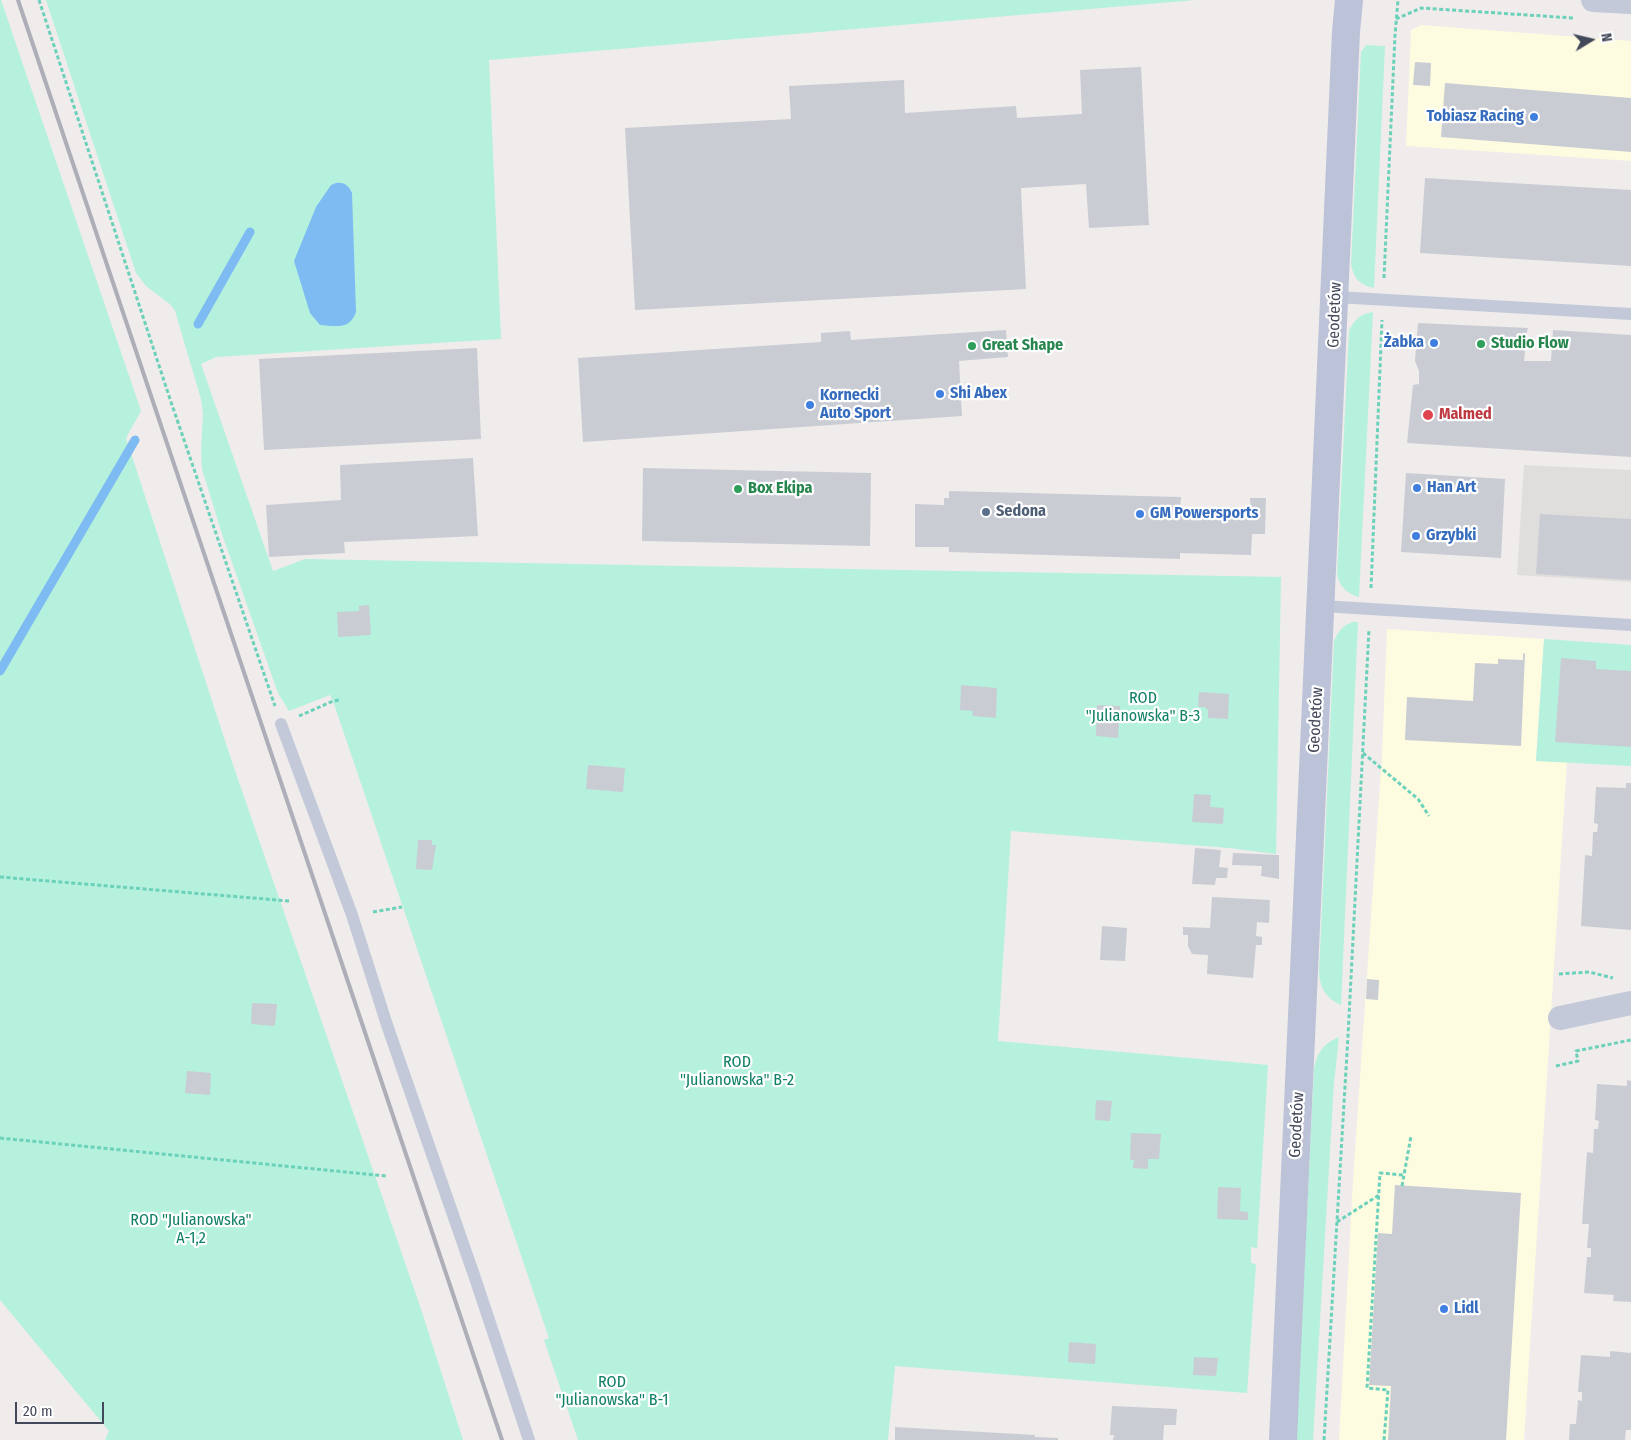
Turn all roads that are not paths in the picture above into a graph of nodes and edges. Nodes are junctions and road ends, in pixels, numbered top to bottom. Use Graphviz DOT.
graph roads {
  1 [pos="1349,0"];
  2 [pos="1593,0"];
  3 [pos="1631,2"];
  4 [pos="1336,297"];
  5 [pos="1631,314"];
  6 [pos="1322,606"];
  7 [pos="1631,625"];
  8 [pos="281,724"];
  9 [pos="1631,1003"];
  10 [pos="1560,1018"];
  11 [pos="530,1440"];
  12 [pos="1282,1440"];
  1 -- 4 [label="street, Geodetów"];
  2 -- 3 [label="street"];
  4 -- 5 [label="lane"];
  4 -- 6 [label="street, Geodetów"];
  6 -- 7 [label="lane"];
  6 -- 12 [label="street, Geodetów"];
  8 -- 11 [label="lane"];
  9 -- 10 [label="street"];
}
